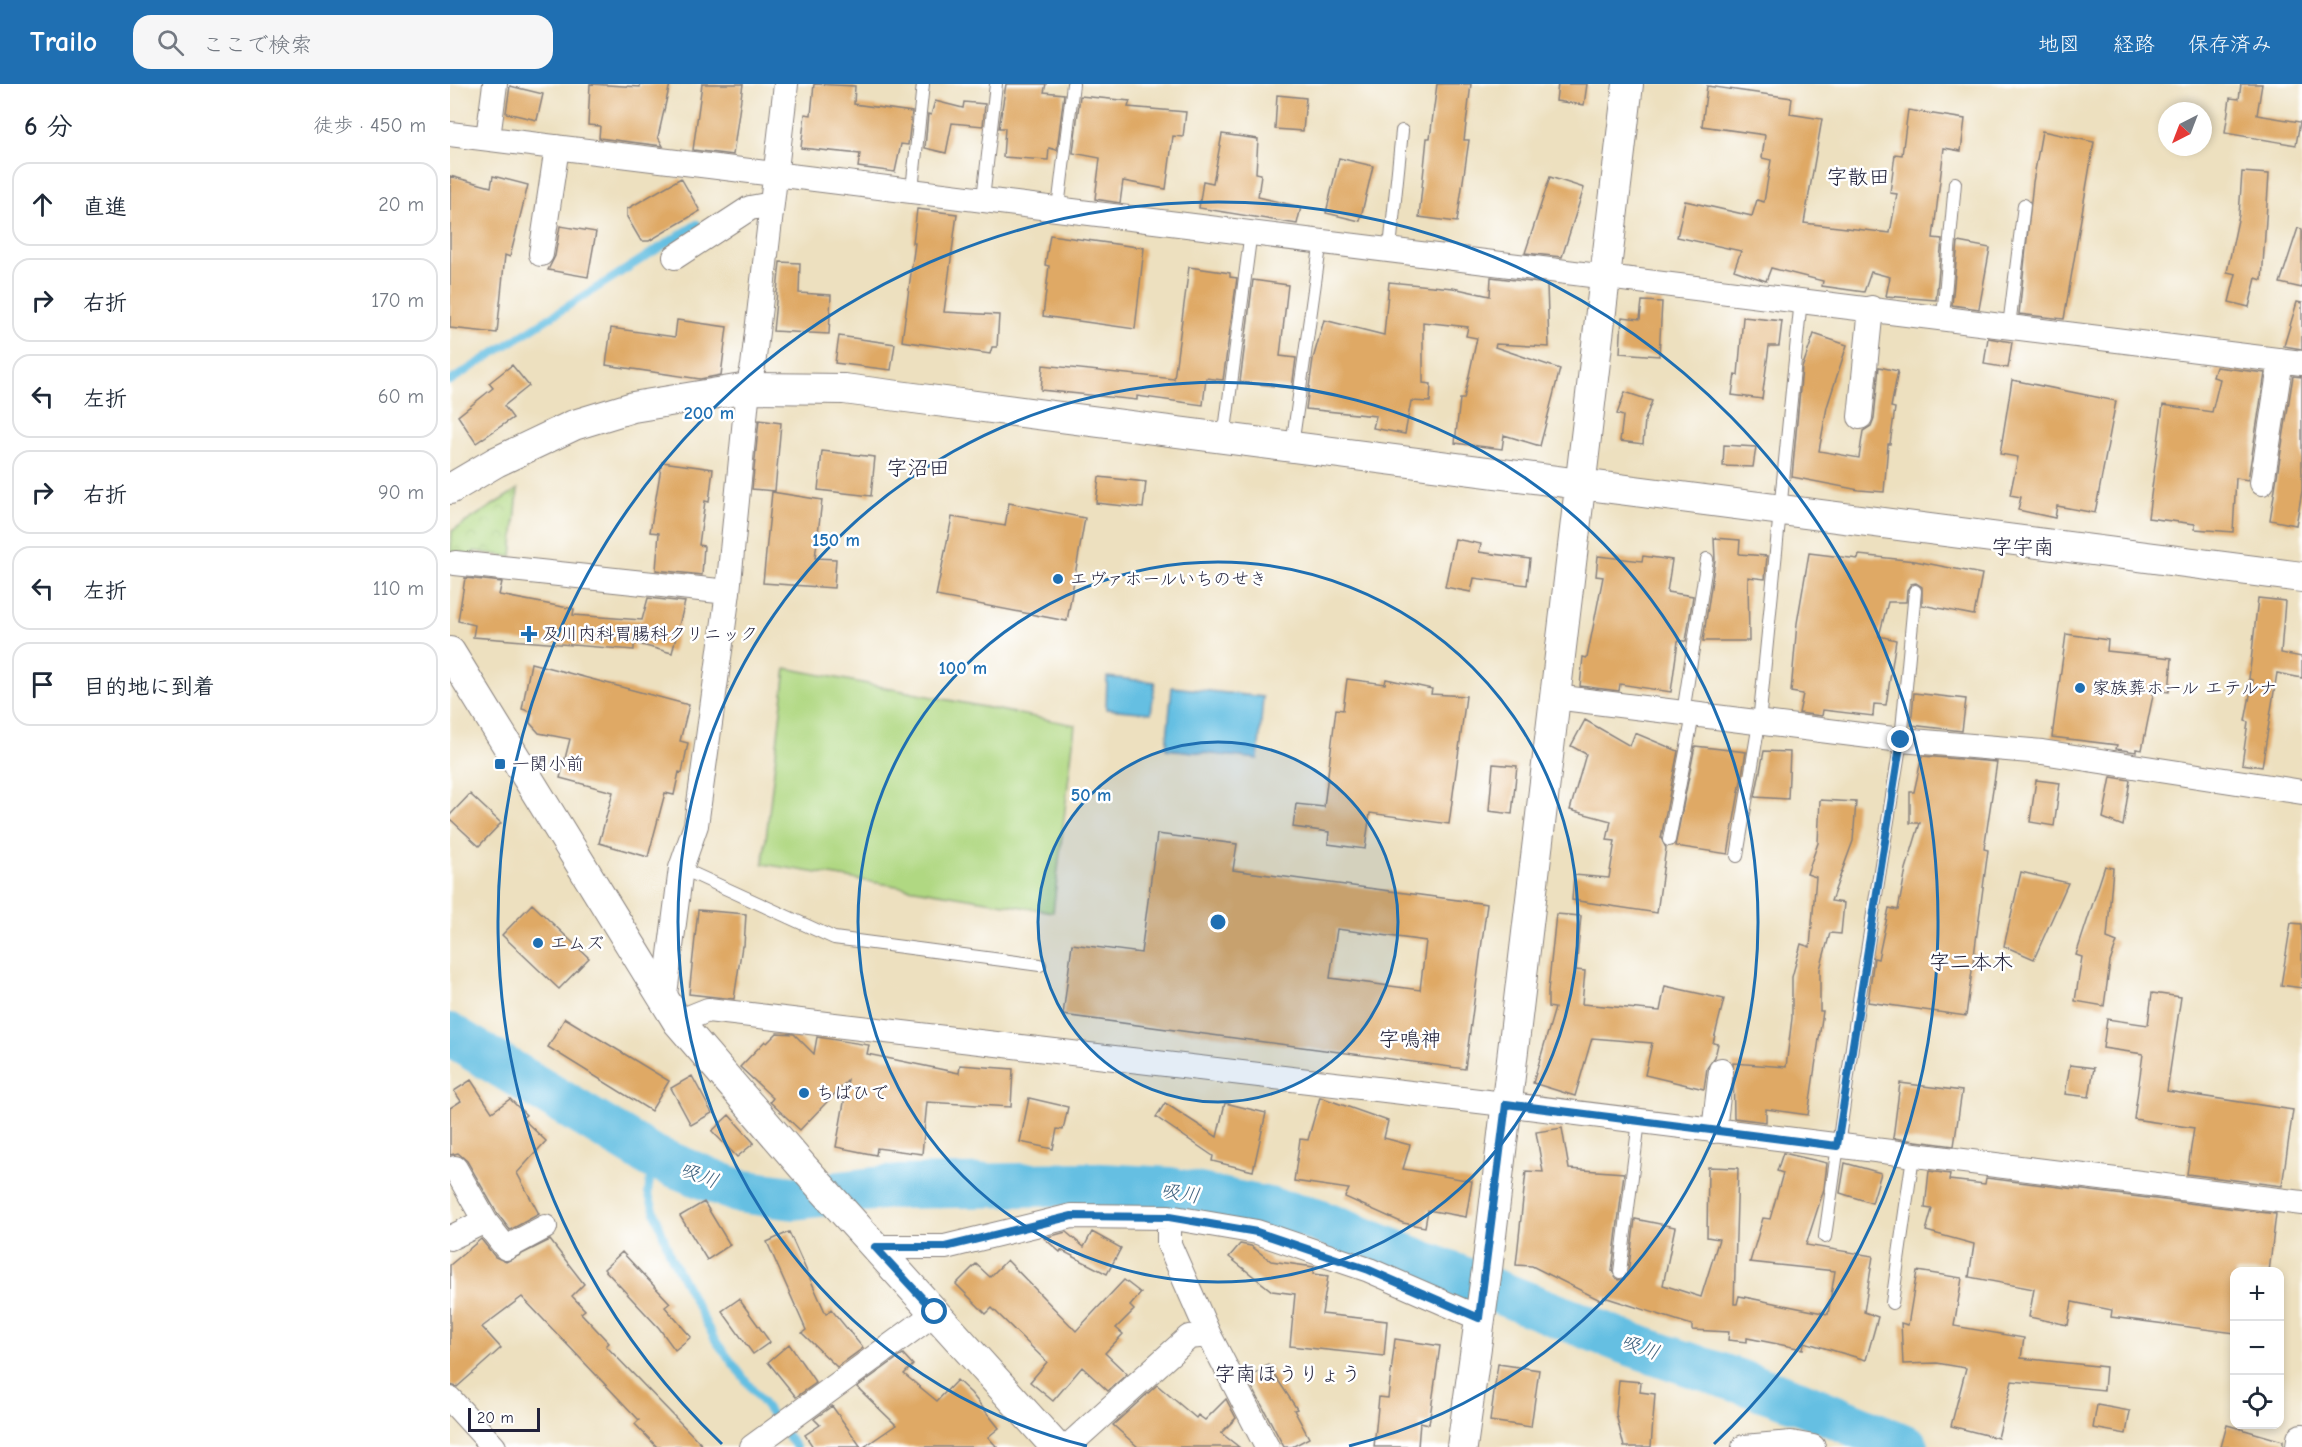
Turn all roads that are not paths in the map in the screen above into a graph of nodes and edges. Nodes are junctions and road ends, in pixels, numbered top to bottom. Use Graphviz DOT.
graph roads {
  1 [pos="495,84"];
  2 [pos="786,84"];
  3 [pos="923,84"];
  4 [pos="996,84"];
  5 [pos="1073,84"];
  6 [pos="1628,84"];
  7 [pos="1402,131"];
  8 [pos="450,134"];
  9 [pos="488,138"];
  10 [pos="557,147"];
  11 [pos="776,173"];
  12 [pos="1955,183"];
  13 [pos="912,190"];
  14 [pos="983,199"];
  15 [pos="772,204"];
  16 [pos="2025,205"];
  17 [pos="1058,208"];
  18 [pos="1251,231"];
  19 [pos="1321,240"];
  20 [pos="1390,248"];
  21 [pos="542,254"];
  22 [pos="675,256"];
  23 [pos="1605,275"];
  24 [pos="1801,299"];
  25 [pos="1871,308"];
  26 [pos="1943,317"];
  27 [pos="2009,326"];
  28 [pos="2292,361"];
  29 [pos="748,388"];
  30 [pos="1860,417"];
  31 [pos="1224,439"];
  32 [pos="1293,446"];
  33 [pos="1579,483"];
  34 [pos="2262,483"];
  35 [pos="450,489"];
  36 [pos="1781,510"];
  37 [pos="1707,559"];
  38 [pos="455,563"];
  39 [pos="2302,577"];
  40 [pos="1915,591"];
  41 [pos="728,592"];
  42 [pos="450,652"];
  43 [pos="1555,697"];
  44 [pos="1688,714"];
  45 [pos="1759,723"];
  46 [pos="1901,740"];
  47 [pos="2302,792"];
  48 [pos="1669,840"];
  49 [pos="1737,856"];
  50 [pos="681,868"];
  51 [pos="1040,965"];
  52 [pos="671,1012"];
  53 [pos="1721,1070"];
  54 [pos="1506,1104"];
  55 [pos="1639,1121"];
  56 [pos="1714,1131"];
  57 [pos="1837,1146"];
  58 [pos="1913,1156"];
  59 [pos="455,1168"];
  60 [pos="2302,1203"];
  61 [pos="1169,1217"];
  62 [pos="485,1221"];
  63 [pos="545,1227"];
  64 [pos="1825,1237"];
  65 [pos="450,1238"];
  66 [pos="875,1247"];
  67 [pos="1620,1272"];
  68 [pos="1892,1303"];
  69 [pos="935,1312"];
  70 [pos="1479,1313"];
  71 [pos="1209,1335"];
  72 [pos="450,1400"];
  73 [pos="2302,1439"];
  74 [pos="1052,1445"];
  75 [pos="494,1447"];
  76 [pos="752,1447"];
  77 [pos="1267,1447"];
  78 [pos="1462,1447"];
  79 [pos="1744,1447"];
  80 [pos="1813,1447"];
  81 [pos="2301,1447"];
  1 -- 9 [label="street"];
  2 -- 11 [label="street"];
  3 -- 13 [label="lane"];
  4 -- 14 [label="lane"];
  5 -- 17 [label="lane"];
  6 -- 23 [label="street"];
  7 -- 20 [label="lane"];
  8 -- 9 [label="street"];
  9 -- 10 [label="street"];
  10 -- 11 [label="street"];
  10 -- 21 [label="street"];
  11 -- 13 [label="street"];
  11 -- 15 [label="street"];
  12 -- 26 [label="lane"];
  13 -- 14 [label="street"];
  14 -- 17 [label="street"];
  15 -- 22 [label="street"];
  15 -- 29 [label="street"];
  16 -- 27 [label="lane"];
  17 -- 18 [label="street"];
  18 -- 19 [label="street"];
  18 -- 31 [label="lane"];
  19 -- 20 [label="street"];
  19 -- 32 [label="lane"];
  20 -- 23 [label="street"];
  23 -- 24 [label="street"];
  23 -- 33 [label="street"];
  24 -- 25 [label="street"];
  24 -- 36 [label="lane"];
  25 -- 26 [label="street"];
  25 -- 30 [label="street"];
  26 -- 27 [label="street"];
  27 -- 28 [label="street"];
  28 -- 34 [label="street"];
  29 -- 31 [label="street"];
  29 -- 35 [label="street"];
  29 -- 41 [label="street"];
  31 -- 32 [label="street"];
  32 -- 33 [label="street"];
  33 -- 36 [label="street"];
  33 -- 43 [label="street"];
  36 -- 39 [label="street"];
  36 -- 45 [label="lane"];
  37 -- 44 [label="lane"];
  38 -- 41 [label="street"];
  40 -- 46 [label="lane"];
  41 -- 50 [label="street"];
  42 -- 52 [label="street"];
  43 -- 44 [label="street"];
  43 -- 54 [label="street"];
  44 -- 45 [label="street"];
  44 -- 48 [label="lane"];
  45 -- 46 [label="street"];
  45 -- 49 [label="lane"];
  46 -- 47 [label="street"];
  46 -- 57 [label="lane"];
  50 -- 51 [label="lane"];
  50 -- 52 [label="street"];
  52 -- 54 [label="street"];
  52 -- 66 [label="street"];
  53 -- 56 [label="street"];
  54 -- 55 [label="street"];
  54 -- 70 [label="street"];
  55 -- 56 [label="street"];
  55 -- 67 [label="lane"];
  56 -- 57 [label="street"];
  57 -- 58 [label="street"];
  57 -- 64 [label="lane"];
  58 -- 60 [label="street"];
  58 -- 68 [label="lane"];
  59 -- 62 [label="street"];
  61 -- 66 [label="street"];
  61 -- 70 [label="street"];
  61 -- 71 [label="street"];
  62 -- 63 [label="street"];
  62 -- 65 [label="street"];
  66 -- 69 [label="street"];
  69 -- 74 [label="street"];
  69 -- 76 [label="street"];
  70 -- 78 [label="street"];
  71 -- 74 [label="street"];
  71 -- 77 [label="street"];
  72 -- 75 [label="street"];
  73 -- 81 [label="street"];
  79 -- 80 [label="street"];
}
